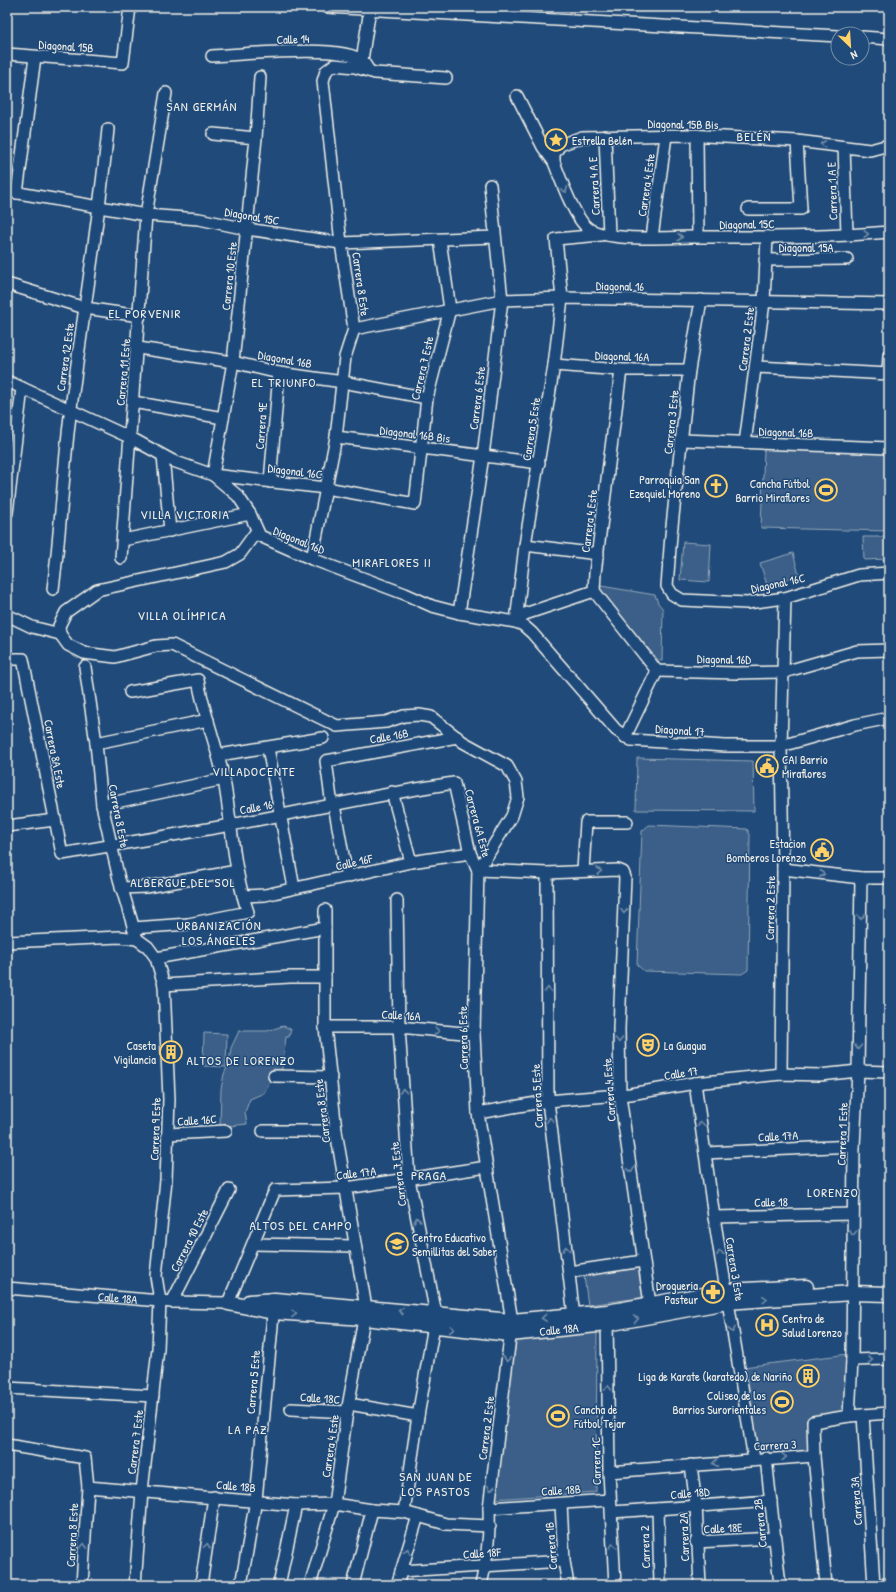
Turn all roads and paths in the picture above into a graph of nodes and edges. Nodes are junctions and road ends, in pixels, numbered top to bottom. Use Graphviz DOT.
graph roads {
  1 [pos="130,7"];
  2 [pos="327,7"];
  3 [pos="530,7"];
  4 [pos="370,9"];
  5 [pos="428,10"];
  6 [pos="481,11"];
  7 [pos="530,18"];
  8 [pos="830,36"];
  9 [pos="870,38"];
  10 [pos="889,39"];
  11 [pos="7,54"];
  12 [pos="212,56"];
  13 [pos="35,57"];
  14 [pos="362,60"];
  15 [pos="369,71"];
  16 [pos="260,77"];
  17 [pos="446,78"];
  18 [pos="166,93"];
  19 [pos="517,96"];
  20 [pos="108,129"];
  21 [pos="213,134"];
  22 [pos="697,135"];
  23 [pos="605,136"];
  24 [pos="666,136"];
  25 [pos="256,138"];
  26 [pos="797,141"];
  27 [pos="889,144"];
  28 [pos="844,147"];
  29 [pos="554,158"];
  30 [pos="490,185"];
  31 [pos="12,192"];
  32 [pos="100,208"];
  33 [pos="748,209"];
  34 [pos="146,216"];
  35 [pos="247,230"];
  36 [pos="889,232"];
  37 [pos="608,234"];
  38 [pos="847,234"];
  39 [pos="495,237"];
  40 [pos="652,237"];
  41 [pos="698,237"];
  42 [pos="767,237"];
  43 [pos="556,239"];
  44 [pos="440,240"];
  45 [pos="341,243"];
  46 [pos="847,259"];
  47 [pos="766,260"];
  48 [pos="7,284"];
  49 [pos="562,298"];
  50 [pos="502,300"];
  51 [pos="701,300"];
  52 [pos="764,302"];
  53 [pos="889,304"];
  54 [pos="85,308"];
  55 [pos="450,310"];
  56 [pos="140,316"];
  57 [pos="354,328"];
  58 [pos="138,348"];
  59 [pos="889,355"];
  60 [pos="233,362"];
  61 [pos="554,365"];
  62 [pos="756,367"];
  63 [pos="621,370"];
  64 [pos="689,370"];
  65 [pos="279,373"];
  66 [pos="888,374"];
  67 [pos="7,381"];
  68 [pos="344,382"];
  69 [pos="22,388"];
  70 [pos="427,398"];
  71 [pos="133,402"];
  72 [pos="70,410"];
  73 [pos="223,418"];
  74 [pos="336,437"];
  75 [pos="131,438"];
  76 [pos="682,440"];
  77 [pos="745,443"];
  78 [pos="421,447"];
  79 [pos="889,448"];
  80 [pos="483,456"];
  81 [pos="168,458"];
  82 [pos="539,463"];
  83 [pos="213,475"];
  84 [pos="270,482"];
  85 [pos="326,488"];
  86 [pos="415,504"];
  87 [pos="7,513"];
  88 [pos="250,514"];
  89 [pos="170,531"];
  90 [pos="256,532"];
  91 [pos="123,540"];
  92 [pos="525,545"];
  93 [pos="598,554"];
  94 [pos="121,558"];
  95 [pos="312,559"];
  96 [pos="889,573"];
  97 [pos="53,589"];
  98 [pos="594,591"];
  99 [pos="672,594"];
  100 [pos="785,598"];
  101 [pos="459,613"];
  102 [pos="7,615"];
  103 [pos="516,622"];
  104 [pos="60,634"];
  105 [pos="889,650"];
  106 [pos="7,659"];
  107 [pos="85,667"];
  108 [pos="656,671"];
  109 [pos="784,672"];
  110 [pos="130,692"];
  111 [pos="889,718"];
  112 [pos="208,720"];
  113 [pos="457,737"];
  114 [pos="626,737"];
  115 [pos="322,738"];
  116 [pos="96,743"];
  117 [pos="781,746"];
  118 [pos="268,748"];
  119 [pos="219,755"];
  120 [pos="224,780"];
  121 [pos="454,783"];
  122 [pos="392,792"];
  123 [pos="102,805"];
  124 [pos="333,806"];
  125 [pos="280,815"];
  126 [pos="55,820"];
  127 [pos="627,822"];
  128 [pos="232,825"];
  129 [pos="7,826"];
  130 [pos="111,845"];
  131 [pos="62,854"];
  132 [pos="470,854"];
  133 [pos="411,862"];
  134 [pos="783,869"];
  135 [pos="478,870"];
  136 [pos="237,871"];
  137 [pos="583,871"];
  138 [pos="547,873"];
  139 [pos="347,877"];
  140 [pos="861,878"];
  141 [pos="889,878"];
  142 [pos="121,888"];
  143 [pos="294,888"];
  144 [pos="243,896"];
  145 [pos="396,900"];
  146 [pos="325,910"];
  147 [pos="133,928"];
  148 [pos="325,928"];
  149 [pos="137,938"];
  150 [pos="7,942"];
  151 [pos="156,958"];
  152 [pos="325,977"];
  153 [pos="164,985"];
  154 [pos="325,1027"];
  155 [pos="399,1027"];
  156 [pos="474,1034"];
  157 [pos="858,1071"];
  158 [pos="889,1072"];
  159 [pos="781,1074"];
  160 [pos="274,1076"];
  161 [pos="331,1077"];
  162 [pos="696,1083"];
  163 [pos="620,1096"];
  164 [pos="548,1101"];
  165 [pos="478,1113"];
  166 [pos="226,1131"];
  167 [pos="263,1131"];
  168 [pos="336,1131"];
  169 [pos="168,1134"];
  170 [pos="854,1146"];
  171 [pos="705,1153"];
  172 [pos="487,1167"];
  173 [pos="409,1178"];
  174 [pos="346,1188"];
  175 [pos="229,1190"];
  176 [pos="853,1214"];
  177 [pos="714,1217"];
  178 [pos="253,1244"];
  179 [pos="354,1246"];
  180 [pos="643,1261"];
  181 [pos="569,1272"];
  182 [pos="889,1285"];
  183 [pos="7,1288"];
  184 [pos="852,1288"];
  185 [pos="889,1294"];
  186 [pos="727,1297"];
  187 [pos="160,1301"];
  188 [pos="172,1302"];
  189 [pos="228,1304"];
  190 [pos="650,1304"];
  191 [pos="274,1306"];
  192 [pos="365,1313"];
  193 [pos="574,1316"];
  194 [pos="607,1318"];
  195 [pos="435,1320"];
  196 [pos="511,1328"];
  197 [pos="889,1359"];
  198 [pos="852,1360"];
  199 [pos="7,1388"];
  200 [pos="154,1396"];
  201 [pos="348,1408"];
  202 [pos="291,1409"];
  203 [pos="889,1413"];
  204 [pos="863,1415"];
  205 [pos="418,1416"];
  206 [pos="848,1416"];
  207 [pos="7,1445"];
  208 [pos="814,1456"];
  209 [pos="766,1458"];
  210 [pos="754,1459"];
  211 [pos="691,1465"];
  212 [pos="609,1472"];
  213 [pos="88,1487"];
  214 [pos="142,1491"];
  215 [pos="214,1497"];
  216 [pos="256,1500"];
  217 [pos="610,1500"];
  218 [pos="771,1501"];
  219 [pos="334,1504"];
  220 [pos="561,1504"];
  221 [pos="296,1505"];
  222 [pos="696,1505"];
  223 [pos="489,1508"];
  224 [pos="658,1509"];
  225 [pos="372,1510"];
  226 [pos="404,1512"];
  227 [pos="612,1512"];
  228 [pos="418,1516"];
  229 [pos="490,1526"];
  230 [pos="776,1538"];
  231 [pos="696,1542"];
  232 [pos="564,1561"];
  233 [pos="486,1566"];
  234 [pos="401,1571"];
  235 [pos="889,1584"];
  236 [pos="82,1585"];
  237 [pos="135,1585"];
  238 [pos="201,1585"];
  239 [pos="241,1585"];
  240 [pos="279,1585"];
  241 [pos="310,1585"];
  242 [pos="352,1585"];
  243 [pos="397,1585"];
  244 [pos="481,1585"];
  245 [pos="568,1585"];
  246 [pos="615,1585"];
  247 [pos="660,1585"];
  248 [pos="700,1585"];
  249 [pos="780,1585"];
  250 [pos="826,1585"];
  251 [pos="875,1585"];
  1 -- 13 [label="street, Diagonal 15B"];
  2 -- 4 [label="street"];
  3 -- 7 [label="street"];
  4 -- 5 [label="street"];
  4 -- 14 [label="street"];
  5 -- 6 [label="street"];
  6 -- 7 [label="street"];
  7 -- 8 [label="street"];
  9 -- 10 [label="street"];
  11 -- 13 [label="street, Diagonal 15B"];
  12 -- 14 [label="street, Calle 14"];
  13 -- 31 [label="street"];
  14 -- 15 [label="street"];
  15 -- 17 [label="street"];
  15 -- 45 [label="street, Carrera 8 Este"];
  16 -- 25 [label="street, Carrera 10 Este"];
  18 -- 34 [label="street, Carrera 11 Este"];
  19 -- 29 [label="street"];
  20 -- 32 [label="street, Carrera 12 Este"];
  21 -- 25 [label="street"];
  22 -- 24 [label="street, Diagonal 15B Bis"];
  22 -- 26 [label="street, Diagonal 15B Bis"];
  22 -- 41 [label="street"];
  23 -- 24 [label="street, Diagonal 15B Bis"];
  23 -- 29 [label="street, Diagonal 15B Bis"];
  23 -- 37 [label="street, Carrera 4 A E"];
  24 -- 40 [label="street, Carrera 4 Este"];
  25 -- 35 [label="street, Carrera 10 Este"];
  28 -- 26 [label="street, Diagonal 15B Bis, one-way"];
  26 -- 33 [label="street"];
  27 -- 28 [label="street, Diagonal 15B Bis"];
  28 -- 38 [label="street, Carrera 1 A E"];
  29 -- 37 [label="street, Diagonal 15C, one-way"];
  30 -- 39 [label="street, Carrera 6 Este"];
  31 -- 32 [label="street, Diagonal 15C"];
  32 -- 34 [label="street, Diagonal 15C"];
  32 -- 54 [label="street, Carrera 12 Este"];
  34 -- 35 [label="street, Diagonal 15C"];
  34 -- 56 [label="street, Carrera 11 Este"];
  35 -- 45 [label="street, Diagonal 15C"];
  35 -- 60 [label="street, Carrera 10 Este"];
  38 -- 36 [label="street, Diagonal 15C, one-way"];
  37 -- 40 [label="street, Diagonal 15C"];
  37 -- 43 [label="street, Diagonal 15C"];
  38 -- 42 [label="street, Diagonal 15C"];
  39 -- 44 [label="street, Diagonal 15C"];
  39 -- 50 [label="street, Carrera 6 Este"];
  40 -- 41 [label="street, Diagonal 15C, one-way"];
  41 -- 42 [label="street, Diagonal 15C"];
  42 -- 47 [label="street, Carrera 2 Este"];
  43 -- 49 [label="street, Carrera 5 Este"];
  44 -- 45 [label="street, Diagonal 15C"];
  44 -- 55 [label="street, Carrera 7 Este"];
  45 -- 57 [label="street, Carrera 8 Este"];
  46 -- 47 [label="street, Diagonal 15A"];
  47 -- 52 [label="street, Carrera 2 Este"];
  48 -- 54 [label="street"];
  49 -- 50 [label="street, Diagonal 16"];
  49 -- 51 [label="street, Diagonal 16"];
  49 -- 61 [label="street, Carrera 5 Este"];
  50 -- 55 [label="street, Diagonal 16"];
  50 -- 80 [label="street, Carrera 6 Este"];
  51 -- 52 [label="street, Diagonal 16"];
  51 -- 64 [label="street, Carrera 3 Este"];
  52 -- 53 [label="street, Diagonal 16"];
  52 -- 62 [label="street, Carrera 2 Este"];
  54 -- 56 [label="street"];
  54 -- 72 [label="street, Carrera 12 Este"];
  55 -- 57 [label="street, Diagonal 16"];
  55 -- 70 [label="street, Carrera 7 Este"];
  56 -- 58 [label="street, Carrera 11 Este"];
  57 -- 68 [label="street, Carrera 8 Este"];
  58 -- 60 [label="street, Diagonal 16B"];
  58 -- 71 [label="street, Carrera 11 Este"];
  59 -- 66 [label="street"];
  60 -- 65 [label="street, Diagonal 16B"];
  60 -- 73 [label="street, Carrera 10 Este"];
  61 -- 63 [label="street, Diagonal 16A"];
  61 -- 82 [label="street, Carrera 5 Este"];
  62 -- 66 [label="street"];
  62 -- 77 [label="street, Carrera 2 Este"];
  63 -- 64 [label="street, Diagonal 16A"];
  63 -- 93 [label="street, Carrera 4 Este"];
  64 -- 76 [label="street, Carrera 3 Este"];
  65 -- 68 [label="street, Diagonal 16B"];
  65 -- 84 [label="street, Carrera 9E"];
  67 -- 69 [label="street"];
  68 -- 70 [label="street, Diagonal 16B"];
  68 -- 74 [label="street, Carrera 8 Este"];
  69 -- 72 [label="street"];
  69 -- 87 [label="street"];
  70 -- 78 [label="street, Carrera 7 Este"];
  71 -- 73 [label="street"];
  71 -- 75 [label="street, Carrera 11 Este"];
  72 -- 75 [label="street"];
  72 -- 97 [label="street, Carrera 12 Este"];
  73 -- 83 [label="street, Carrera 10 Este"];
  74 -- 78 [label="street, Diagonal 16B Bis"];
  74 -- 85 [label="street, Carrera 8 Este"];
  75 -- 81 [label="street"];
  75 -- 91 [label="street, Carrera 11 Este"];
  76 -- 77 [label="street, Diagonal 16B"];
  76 -- 99 [label="street, Carrera 3 Este"];
  77 -- 79 [label="street, Diagonal 16B"];
  78 -- 80 [label="street, Diagonal 16B Bis"];
  78 -- 86 [label="street, Carrera 7 Este"];
  80 -- 82 [label="street, Diagonal 16B Bis"];
  80 -- 101 [label="street, Carrera 6 Este"];
  81 -- 83 [label="street, Diagonal 16C"];
  81 -- 89 [label="street"];
  82 -- 92 [label="street, Carrera 5 Este"];
  83 -- 84 [label="street, Diagonal 16C"];
  83 -- 88 [label="street"];
  84 -- 85 [label="street, Diagonal 16C"];
  85 -- 86 [label="street, Diagonal 16C"];
  85 -- 95 [label="street, Carrera 8 Este"];
  88 -- 89 [label="street"];
  88 -- 90 [label="street"];
  89 -- 91 [label="street"];
  90 -- 95 [label="street, Diagonal 16D"];
  90 -- 104 [label="street, Diagonal 16D"];
  91 -- 94 [label="street, Carrera 11 Este"];
  92 -- 93 [label="street"];
  92 -- 103 [label="street, Carrera 5 Este"];
  93 -- 98 [label="street, Carrera 4 Este"];
  95 -- 101 [label="street, Diagonal 16D"];
  96 -- 100 [label="street, Diagonal 16C"];
  98 -- 103 [label="street"];
  98 -- 108 [label="street"];
  99 -- 100 [label="street, Diagonal 16C"];
  100 -- 109 [label="street, Carrera 2 Este"];
  101 -- 103 [label="street, Diagonal 16D"];
  102 -- 104 [label="street"];
  103 -- 114 [label="street, Diagonal 17"];
  104 -- 113 [label="street"];
  105 -- 109 [label="street, Diagonal 16D"];
  106 -- 126 [label="street, Carrera 8A Este"];
  107 -- 116 [label="street, Carrera 8 Este"];
  108 -- 109 [label="street, Diagonal 16D"];
  108 -- 114 [label="street"];
  109 -- 117 [label="street, Carrera 2 Este"];
  110 -- 112 [label="street"];
  111 -- 117 [label="street, Diagonal 17"];
  112 -- 116 [label="street"];
  112 -- 119 [label="street"];
  113 -- 124 [label="street, Calle 16B"];
  113 -- 135 [label="street"];
  114 -- 117 [label="street, Diagonal 17"];
  115 -- 118 [label="street"];
  116 -- 123 [label="street, Carrera 8 Este"];
  117 -- 134 [label="street, Carrera 2 Este"];
  118 -- 119 [label="street"];
  118 -- 125 [label="street"];
  119 -- 120 [label="street"];
  120 -- 123 [label="street"];
  120 -- 128 [label="street"];
  121 -- 122 [label="street, Calle 16"];
  121 -- 132 [label="street, Carrera 6A Este"];
  122 -- 124 [label="street, Calle 16"];
  122 -- 133 [label="street"];
  123 -- 130 [label="street, Carrera 8 Este"];
  124 -- 125 [label="street, Calle 16"];
  124 -- 139 [label="street"];
  125 -- 128 [label="street, Calle 16"];
  125 -- 143 [label="street"];
  126 -- 129 [label="street"];
  126 -- 131 [label="street, Carrera 8A Este"];
  127 -- 137 [label="street"];
  128 -- 130 [label="street, Calle 16"];
  128 -- 136 [label="street"];
  130 -- 131 [label="street, Calle 16"];
  130 -- 142 [label="street, Carrera 8 Este"];
  132 -- 133 [label="street, Calle 16F"];
  132 -- 135 [label="street, Carrera 6A Este"];
  133 -- 139 [label="street, Calle 16F"];
  134 -- 140 [label="street, one-way"];
  134 -- 159 [label="street, Carrera 2 Este"];
  135 -- 138 [label="street"];
  135 -- 156 [label="street, Carrera 6 Este"];
  136 -- 142 [label="street"];
  136 -- 144 [label="street"];
  137 -- 138 [label="street"];
  137 -- 163 [label="street, Carrera 4 Este, one-way"];
  164 -- 138 [label="street, Carrera 5 Este, one-way"];
  139 -- 143 [label="street, Calle 16F"];
  140 -- 141 [label="street"];
  140 -- 157 [label="street, Carrera 1 Este, one-way"];
  142 -- 147 [label="street, Carrera 8 Este"];
  143 -- 144 [label="street, Calle 16F"];
  144 -- 147 [label="street"];
  145 -- 155 [label="street, Carrera 7 Este"];
  146 -- 148 [label="street, Carrera 8 Este"];
  147 -- 149 [label="street, Carrera 8 Este"];
  148 -- 151 [label="street"];
  148 -- 152 [label="street, Carrera 8 Este"];
  149 -- 150 [label="street"];
  149 -- 151 [label="street, Carrera 8 Este"];
  151 -- 153 [label="street, Carrera 9 Este"];
  152 -- 153 [label="street"];
  152 -- 154 [label="street, Carrera 8 Este"];
  153 -- 169 [label="street, Carrera 9 Este"];
  154 -- 155 [label="street, Calle 16A"];
  154 -- 161 [label="street, Carrera 8 Este"];
  155 -- 156 [label="street, Calle 16A, one-way"];
  173 -- 155 [label="street, Carrera 7 Este, one-way"];
  156 -- 165 [label="street, Carrera 6 Este"];
  157 -- 158 [label="street, Calle 17"];
  157 -- 159 [label="street, Calle 17"];
  157 -- 170 [label="street, Carrera 1 Este"];
  159 -- 162 [label="street, Calle 17"];
  160 -- 161 [label="street"];
  161 -- 168 [label="street, Carrera 8 Este"];
  162 -- 163 [label="street, Calle 17"];
  171 -- 162 [label="street, Carrera 3 Este, one-way"];
  163 -- 164 [label="street, Calle 17"];
  163 -- 180 [label="street, Carrera 4 Este, one-way"];
  164 -- 165 [label="street, Calle 17"];
  181 -- 164 [label="street, Carrera 5 Este, one-way"];
  165 -- 172 [label="street, Carrera 6 Este"];
  166 -- 169 [label="street, Calle 16C"];
  167 -- 168 [label="street"];
  168 -- 174 [label="street, Carrera 8 Este"];
  169 -- 187 [label="street, Carrera 9 Este"];
  170 -- 171 [label="street, Calle 17A"];
  170 -- 176 [label="street, Carrera 1 Este"];
  171 -- 177 [label="street, Carrera 3 Este"];
  172 -- 173 [label="street, Calle 17A"];
  172 -- 196 [label="street, Carrera 6 Este"];
  173 -- 174 [label="street, Calle 17A"];
  195 -- 173 [label="street, Carrera 7 Este, one-way"];
  174 -- 178 [label="street, Calle 17A"];
  174 -- 179 [label="street, Carrera 8 Este"];
  175 -- 188 [label="street, Carrera 10 Este"];
  176 -- 177 [label="street, Calle 18"];
  176 -- 184 [label="street, Carrera 1 Este, one-way"];
  186 -- 177 [label="street, Carrera 3 Este, one-way"];
  178 -- 179 [label="street"];
  178 -- 189 [label="street"];
  179 -- 192 [label="street, Carrera 8 Este"];
  180 -- 181 [label="street"];
  180 -- 190 [label="street, Carrera 4 Este"];
  181 -- 193 [label="street, Carrera 5 Este"];
  182 -- 184 [label="main road, Calle 18A"];
  183 -- 187 [label="street, Calle 18A"];
  184 -- 185 [label="main road, Calle 18A"];
  184 -- 186 [label="main road, Calle 18A"];
  184 -- 198 [label="street, Carrera 1 Este"];
  186 -- 190 [label="main road, Calle 18A"];
  194 -- 186 [label="main road, Calle 18A, one-way"];
  186 -- 210 [label="street, Carrera 3 Este, one-way"];
  187 -- 188 [label="street, Calle 18A"];
  187 -- 200 [label="street, Carrera 7 Este"];
  188 -- 189 [label="street, Calle 18A"];
  189 -- 191 [label="main road, Calle 18A"];
  190 -- 194 [label="main road, Calle 18A"];
  191 -- 192 [label="main road, Calle 18A"];
  191 -- 216 [label="street, Carrera 5 Este"];
  192 -- 195 [label="main road, Calle 18A"];
  192 -- 201 [label="street, Carrera 4 Este"];
  193 -- 194 [label="main road, Calle 18A"];
  193 -- 196 [label="main road, Calle 18A, one-way"];
  194 -- 196 [label="main road, Calle 18A"];
  212 -- 194 [label="street, Carrera 1C, one-way"];
  195 -- 196 [label="main road, Calle 18A"];
  195 -- 205 [label="street, Carrera 7 Este"];
  196 -- 223 [label="street, Carrera 2 Este, one-way"];
  198 -- 197 [label="street, one-way"];
  198 -- 206 [label="street, Carrera 1 Este"];
  199 -- 200 [label="street"];
  200 -- 214 [label="street, Carrera 7 Este"];
  201 -- 202 [label="street, Calle 18C"];
  201 -- 205 [label="street, Calle 18C"];
  201 -- 219 [label="street, Carrera 4 Este"];
  203 -- 204 [label="street"];
  204 -- 206 [label="street"];
  204 -- 251 [label="street, Carrera 3A"];
  205 -- 226 [label="street, Carrera 7 Este"];
  206 -- 208 [label="street"];
  207 -- 213 [label="street"];
  209 -- 208 [label="street, Carrera 3, one-way"];
  208 -- 250 [label="street"];
  209 -- 210 [label="street, Carrera 3"];
  209 -- 218 [label="street, Carrera 2B"];
  210 -- 211 [label="street, Carrera 3, one-way"];
  211 -- 212 [label="street, Carrera 3"];
  211 -- 222 [label="street, Carrera 2A"];
  212 -- 217 [label="street, Carrera 1C"];
  213 -- 214 [label="street, Calle 18B"];
  236 -- 213 [label="street, Carrera 8 Este, one-way"];
  214 -- 215 [label="street, Calle 18B"];
  214 -- 237 [label="street, Carrera 7 Este"];
  215 -- 216 [label="street, Calle 18B"];
  238 -- 215 [label="street, one-way"];
  216 -- 221 [label="street, Calle 18B"];
  216 -- 239 [label="street, Carrera 5 Este"];
  217 -- 220 [label="street, Calle 18B"];
  217 -- 227 [label="street, Carrera 1C"];
  218 -- 222 [label="street, Calle 18D"];
  218 -- 230 [label="street, Carrera 2B"];
  219 -- 221 [label="street, Calle 18B"];
  219 -- 225 [label="street, Calle 18B"];
  219 -- 241 [label="street, Carrera 4 Este"];
  220 -- 223 [label="street, Calle 18B"];
  220 -- 232 [label="street, Carrera 1B"];
  221 -- 240 [label="street"];
  222 -- 224 [label="street, Calle 18D"];
  222 -- 231 [label="street, Carrera 2A"];
  223 -- 229 [label="street, Carrera 2 Este"];
  224 -- 227 [label="street, Calle 18D"];
  224 -- 247 [label="street, Carrera 2"];
  225 -- 226 [label="street, Calle 18B"];
  225 -- 242 [label="street"];
  226 -- 228 [label="street, Calle 18B"];
  246 -- 227 [label="street, Carrera 1C, one-way"];
  228 -- 229 [label="street, Calle 18B"];
  234 -- 228 [label="street, one-way"];
  229 -- 233 [label="street, Carrera 2 Este"];
  230 -- 231 [label="street, Calle 18E"];
  230 -- 249 [label="street, Carrera 2B"];
  231 -- 248 [label="street, Carrera 2A"];
  232 -- 233 [label="street, Calle 18F"];
  232 -- 245 [label="street, Carrera 1B"];
  233 -- 234 [label="street, Calle 18F"];
  233 -- 244 [label="street, Carrera 2 Este"];
  234 -- 243 [label="street"];
  235 -- 251 [label="street"];
}
